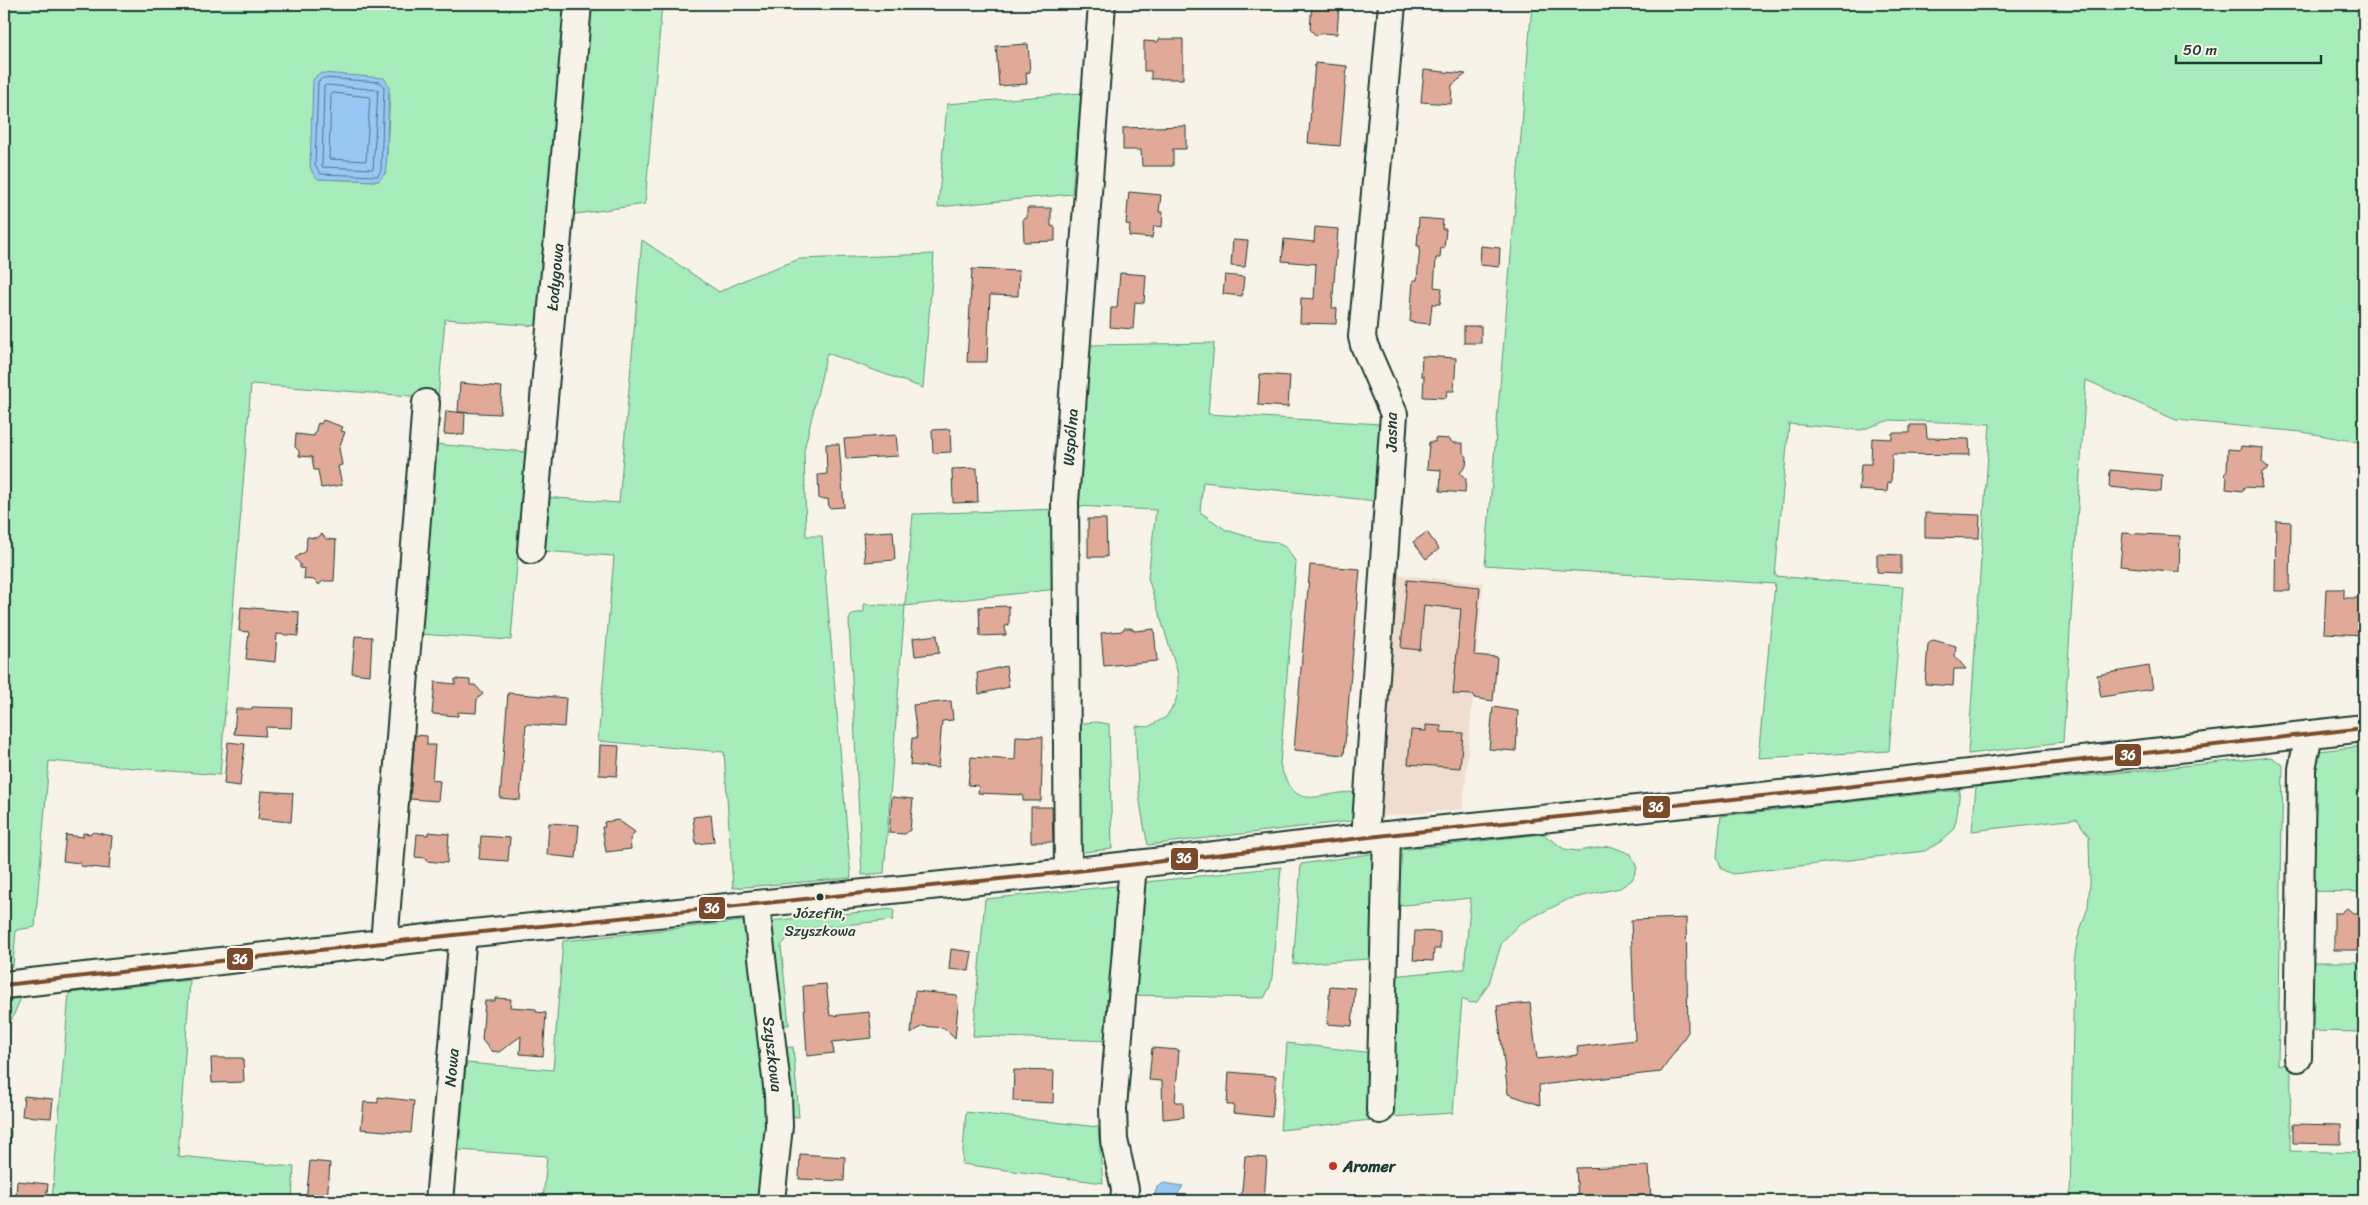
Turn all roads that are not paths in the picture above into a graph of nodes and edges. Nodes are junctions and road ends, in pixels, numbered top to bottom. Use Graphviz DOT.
graph roads {
  1 [pos="578,4"];
  2 [pos="1102,4"];
  3 [pos="1392,4"];
  4 [pos="426,404"];
  5 [pos="530,550"];
  6 [pos="2364,728"];
  7 [pos="2309,734"];
  8 [pos="1376,836"];
  9 [pos="1133,864"];
  10 [pos="1068,872"];
  11 [pos="756,906"];
  12 [pos="463,934"];
  13 [pos="384,944"];
  14 [pos="4,985"];
  15 [pos="2298,1058"];
  16 [pos="1380,1110"];
  17 [pos="439,1201"];
  18 [pos="771,1201"];
  19 [pos="1124,1201"];
  1 -- 5 [label="street, Łodygowa"];
  2 -- 10 [label="street, Wspólna"];
  3 -- 8 [label="street, Jasna"];
  4 -- 13 [label="street"];
  6 -- 7 [label="street"];
  7 -- 8 [label="street"];
  7 -- 15 [label="street"];
  8 -- 9 [label="street"];
  8 -- 16 [label="street, Jasna"];
  9 -- 10 [label="street"];
  9 -- 19 [label="street"];
  10 -- 11 [label="street"];
  11 -- 12 [label="street"];
  11 -- 18 [label="street, Szyszkowa"];
  12 -- 13 [label="street"];
  12 -- 17 [label="street, Nowa"];
  13 -- 14 [label="street"];
}
